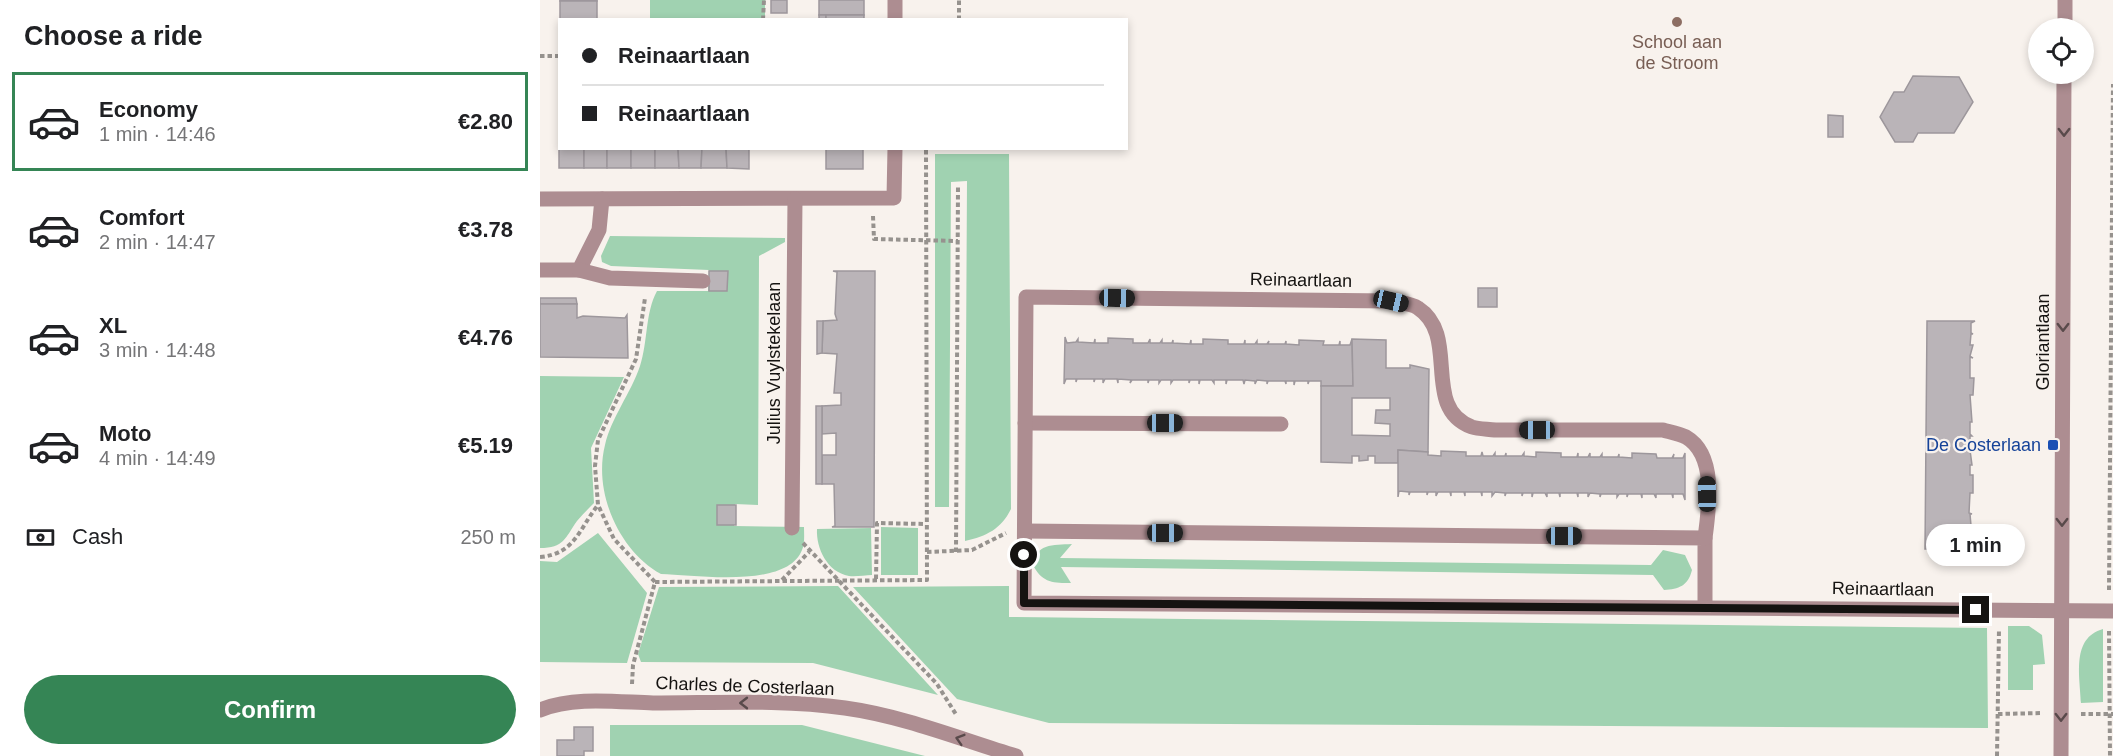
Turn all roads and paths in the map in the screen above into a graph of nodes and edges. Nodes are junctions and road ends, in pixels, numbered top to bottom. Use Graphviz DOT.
graph roads {
  1 [pos="764,0"];
  2 [pos="895,0"];
  3 [pos="959,0"];
  4 [pos="2065,0"];
  5 [pos="763,18"];
  6 [pos="895,18"];
  7 [pos="959,18"];
  8 [pos="2065,18"];
  9 [pos="540,56"];
  10 [pos="558,57"];
  11 [pos="2064,84"];
  12 [pos="2113,84"];
  13 [pos="894,150"];
  14 [pos="926,150"];
  15 [pos="958,187"];
  16 [pos="873,198"];
  17 [pos="540,199"];
  18 [pos="602,199"];
  19 [pos="795,199"];
  20 [pos="958,241"];
  21 [pos="926,242"];
  22 [pos="540,270"];
  23 [pos="579,270"];
  24 [pos="645,279"];
  25 [pos="703,281"];
  26 [pos="1025,423"];
  27 [pos="1281,424"];
  28 [pos="598,505"];
  29 [pos="927,524"];
  30 [pos="792,528"];
  31 [pos="1024,531"];
  32 [pos="1705,538"];
  33 [pos="809,552"];
  34 [pos="927,552"];
  35 [pos="956,552"];
  36 [pos="540,557"];
  37 [pos="838,579"];
  38 [pos="876,579"];
  39 [pos="781,580"];
  40 [pos="655,582"];
  41 [pos="1705,606"];
  42 [pos="1999,610"];
  43 [pos="2061,610"];
  44 [pos="2111,611"];
  45 [pos="632,702"];
  46 [pos="540,710"];
  47 [pos="2061,713"];
  48 [pos="1998,714"];
  49 [pos="2111,714"];
  50 [pos="968,741"];
  51 [pos="1016,756"];
  52 [pos="1997,756"];
  53 [pos="2061,756"];
  54 [pos="2110,756"];
  1 -- 5 [label="path"];
  2 -- 6 [label="street"];
  3 -- 7 [label="path"];
  4 -- 8 [label="street"];
  9 -- 10 [label="path"];
  11 -- 43 [label="street, Gloriantlaan, one-way"];
  12 -- 44 [label="path"];
  13 -- 16 [label="street"];
  14 -- 21 [label="path"];
  15 -- 20 [label="path"];
  16 -- 19 [label="street"];
  16 -- 21 [label="path"];
  17 -- 18 [label="street"];
  18 -- 19 [label="street"];
  18 -- 23 [label="street"];
  19 -- 30 [label="street, Julius Vuylstekelaan"];
  20 -- 21 [label="path"];
  20 -- 35 [label="path"];
  21 -- 29 [label="path"];
  22 -- 23 [label="street"];
  23 -- 24 [label="street"];
  24 -- 25 [label="street"];
  24 -- 28 [label="path"];
  26 -- 27 [label="street"];
  26 -- 31 [label="street, Reinaartlaan"];
  26 -- 32 [label="street, Reinaartlaan"];
  28 -- 36 [label="path"];
  28 -- 40 [label="path"];
  29 -- 34 [label="path"];
  29 -- 38 [label="path"];
  30 -- 33 [label="path"];
  31 -- 32 [label="street"];
  31 -- 35 [label="path"];
  31 -- 41 [label="street, Reinaartlaan"];
  32 -- 41 [label="street, Reinaartlaan"];
  33 -- 37 [label="path"];
  33 -- 39 [label="path"];
  34 -- 35 [label="path"];
  34 -- 38 [label="path"];
  37 -- 38 [label="path"];
  37 -- 39 [label="path"];
  37 -- 50 [label="path"];
  39 -- 40 [label="path"];
  40 -- 45 [label="path"];
  41 -- 42 [label="street, Reinaartlaan"];
  42 -- 43 [label="street, Reinaartlaan"];
  42 -- 48 [label="path"];
  43 -- 44 [label="street"];
  43 -- 47 [label="street, Gloriantlaan"];
  44 -- 49 [label="path"];
  45 -- 46 [label="street, Charles de Costerlaan"];
  50 -- 45 [label="street, Charles de Costerlaan, one-way"];
  47 -- 48 [label="path"];
  47 -- 49 [label="path"];
  47 -- 53 [label="street, Gloriantlaan, one-way"];
  48 -- 52 [label="path"];
  49 -- 54 [label="path"];
  50 -- 51 [label="street, Charles de Costerlaan"];
}
